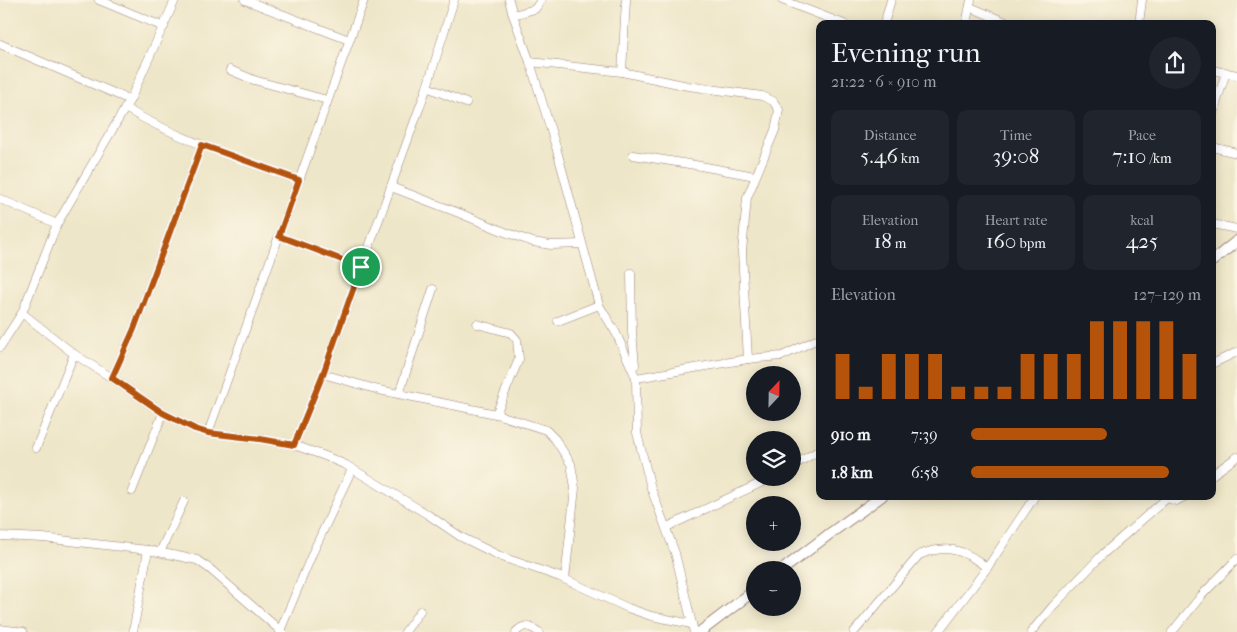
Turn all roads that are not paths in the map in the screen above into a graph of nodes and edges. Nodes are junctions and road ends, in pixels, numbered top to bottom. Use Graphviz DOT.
graph roads {
  1 [pos="98,0"];
  2 [pos="175,0"];
  3 [pos="245,0"];
  4 [pos="364,0"];
  5 [pos="454,0"];
  6 [pos="509,0"];
  7 [pos="541,0"];
  8 [pos="626,0"];
  9 [pos="782,0"];
  10 [pos="891,0"];
  11 [pos="1142,0"];
  12 [pos="262,3"];
  13 [pos="970,3"];
  14 [pos="513,15"];
  15 [pos="834,20"];
  16 [pos="885,20"];
  17 [pos="967,20"];
  18 [pos="1002,20"];
  19 [pos="1140,20"];
  20 [pos="164,27"];
  21 [pos="350,40"];
  22 [pos="0,44"];
  23 [pos="530,62"];
  24 [pos="230,70"];
  25 [pos="1216,71"];
  26 [pos="622,72"];
  27 [pos="1226,72"];
  28 [pos="1237,75"];
  29 [pos="427,87"];
  30 [pos="130,100"];
  31 [pos="327,100"];
  32 [pos="466,103"];
  33 [pos="1216,104"];
  34 [pos="125,108"];
  35 [pos="202,145"];
  36 [pos="1216,148"];
  37 [pos="1237,153"];
  38 [pos="633,155"];
  39 [pos="755,176"];
  40 [pos="299,180"];
  41 [pos="390,188"];
  42 [pos="0,199"];
  43 [pos="57,224"];
  44 [pos="1216,225"];
  45 [pos="1237,229"];
  46 [pos="279,236"];
  47 [pos="1237,241"];
  48 [pos="582,244"];
  49 [pos="1216,258"];
  50 [pos="361,267"];
  51 [pos="631,273"];
  52 [pos="432,289"];
  53 [pos="599,304"];
  54 [pos="22,313"];
  55 [pos="558,321"];
  56 [pos="477,324"];
  57 [pos="632,332"];
  58 [pos="616,333"];
  59 [pos="816,340"];
  60 [pos="0,347"];
  61 [pos="1237,352"];
  62 [pos="74,354"];
  63 [pos="748,360"];
  64 [pos="1216,362"];
  65 [pos="635,365"];
  66 [pos="323,374"];
  67 [pos="112,378"];
  68 [pos="636,378"];
  69 [pos="398,394"];
  70 [pos="163,413"];
  71 [pos="496,414"];
  72 [pos="208,433"];
  73 [pos="294,445"];
  74 [pos="36,448"];
  75 [pos="816,452"];
  76 [pos="1237,457"];
  77 [pos="801,461"];
  78 [pos="352,469"];
  79 [pos="1216,473"];
  80 [pos="755,486"];
  81 [pos="132,491"];
  82 [pos="876,500"];
  83 [pos="1032,500"];
  84 [pos="1163,500"];
  85 [pos="184,501"];
  86 [pos="667,527"];
  87 [pos="0,536"];
  88 [pos="148,550"];
  89 [pos="160,552"];
  90 [pos="1237,559"];
  91 [pos="794,561"];
  92 [pos="986,568"];
  93 [pos="566,579"];
  94 [pos="746,596"];
  95 [pos="420,611"];
  96 [pos="0,629"];
  97 [pos="696,630"];
  98 [pos="281,631"];
  99 [pos="1176,631"];
  100 [pos="23,632"];
  101 [pos="133,632"];
  102 [pos="405,632"];
  103 [pos="516,632"];
  104 [pos="539,632"];
  105 [pos="854,632"];
  106 [pos="938,632"];
  107 [pos="1031,632"];
  1 -- 20 [label="street"];
  2 -- 20 [label="street"];
  3 -- 12 [label="street"];
  4 -- 21 [label="street"];
  5 -- 29 [label="street"];
  6 -- 14 [label="street"];
  7 -- 14 [label="street"];
  8 -- 26 [label="street"];
  9 -- 15 [label="street"];
  10 -- 16 [label="street"];
  11 -- 19 [label="street"];
  12 -- 21 [label="street"];
  13 -- 17 [label="street"];
  13 -- 18 [label="street"];
  14 -- 23 [label="street"];
  20 -- 30 [label="street"];
  21 -- 31 [label="street"];
  22 -- 30 [label="street"];
  23 -- 26 [label="street"];
  23 -- 48 [label="street"];
  24 -- 31 [label="street"];
  25 -- 27 [label="street"];
  26 -- 39 [label="street"];
  27 -- 28 [label="street"];
  27 -- 33 [label="street"];
  29 -- 32 [label="street"];
  29 -- 41 [label="street"];
  30 -- 34 [label="street"];
  31 -- 40 [label="street"];
  34 -- 35 [label="street"];
  34 -- 43 [label="street"];
  35 -- 40 [label="street"];
  35 -- 67 [label="street"];
  36 -- 37 [label="street"];
  38 -- 39 [label="street"];
  39 -- 63 [label="street"];
  40 -- 46 [label="street"];
  41 -- 48 [label="street"];
  41 -- 50 [label="street"];
  42 -- 43 [label="street"];
  43 -- 54 [label="street"];
  44 -- 45 [label="street"];
  46 -- 50 [label="street"];
  46 -- 72 [label="street"];
  47 -- 49 [label="street"];
  48 -- 53 [label="street"];
  50 -- 66 [label="street"];
  51 -- 57 [label="street"];
  52 -- 69 [label="street"];
  53 -- 55 [label="street"];
  53 -- 58 [label="street"];
  54 -- 60 [label="street"];
  54 -- 62 [label="street"];
  56 -- 71 [label="street"];
  57 -- 58 [label="street"];
  57 -- 65 [label="street"];
  58 -- 68 [label="street"];
  59 -- 63 [label="street"];
  61 -- 64 [label="street"];
  62 -- 67 [label="street"];
  62 -- 74 [label="street"];
  63 -- 68 [label="street"];
  66 -- 69 [label="street"];
  66 -- 73 [label="street"];
  67 -- 70 [label="street"];
  68 -- 86 [label="street"];
  69 -- 71 [label="street"];
  70 -- 72 [label="street"];
  70 -- 81 [label="street"];
  71 -- 93 [label="street"];
  72 -- 73 [label="street"];
  73 -- 78 [label="street"];
  75 -- 77 [label="street"];
  76 -- 79 [label="street"];
  78 -- 93 [label="street"];
  78 -- 98 [label="street"];
  80 -- 86 [label="street"];
  82 -- 91 [label="street"];
  83 -- 92 [label="street"];
  84 -- 107 [label="street"];
  85 -- 89 [label="street"];
  86 -- 97 [label="street"];
  87 -- 88 [label="street"];
  88 -- 89 [label="street"];
  88 -- 101 [label="street"];
  89 -- 98 [label="street"];
  90 -- 99 [label="street"];
  92 -- 105 [label="street"];
  92 -- 106 [label="street"];
  93 -- 97 [label="street"];
  94 -- 97 [label="street"];
  95 -- 102 [label="street"];
  96 -- 100 [label="street"];
  103 -- 104 [label="street"];
}
